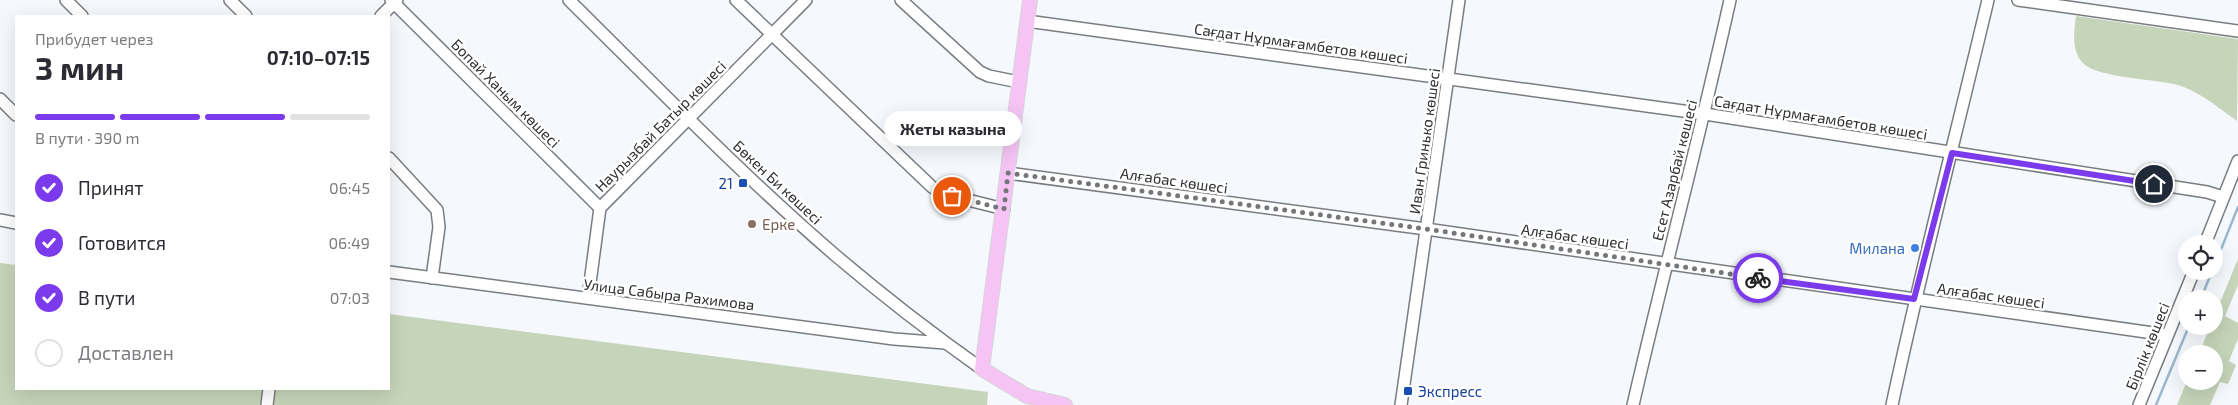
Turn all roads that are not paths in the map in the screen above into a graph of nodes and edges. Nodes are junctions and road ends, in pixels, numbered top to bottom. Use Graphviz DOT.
graph roads {
  1 [pos="66,0"];
  2 [pos="230,0"];
  3 [pos="569,0"];
  4 [pos="736,0"];
  5 [pos="806,0"];
  6 [pos="901,0"];
  7 [pos="1030,0"];
  8 [pos="1459,0"];
  9 [pos="1730,0"];
  10 [pos="1988,0"];
  11 [pos="2018,0"];
  12 [pos="394,1"];
  13 [pos="81,15"];
  14 [pos="245,15"];
  15 [pos="383,15"];
  16 [pos="1028,21"];
  17 [pos="2238,31"];
  18 [pos="772,35"];
  19 [pos="1448,79"];
  20 [pos="1019,82"];
  21 [pos="0,99"];
  22 [pos="15,114"];
  23 [pos="1705,114"];
  24 [pos="690,119"];
  25 [pos="1952,153"];
  26 [pos="390,159"];
  27 [pos="2238,161"];
  28 [pos="1008,173"];
  29 [pos="2223,197"];
  30 [pos="600,208"];
  31 [pos="1004,209"];
  32 [pos="0,220"];
  33 [pos="15,222"];
  34 [pos="1426,229"];
  35 [pos="2208,235"];
  36 [pos="1665,265"];
  37 [pos="390,272"];
  38 [pos="432,278"];
  39 [pos="2190,280"];
  40 [pos="588,298"];
  41 [pos="1914,299"];
  42 [pos="2167,335"];
  43 [pos="945,343"];
  44 [pos="982,369"];
  45 [pos="269,390"];
  46 [pos="267,405"];
  47 [pos="1065,405"];
  48 [pos="1401,405"];
  49 [pos="1633,405"];
  50 [pos="1892,405"];
  51 [pos="2139,405"];
  1 -- 13 [label="street"];
  2 -- 14 [label="street"];
  3 -- 24 [label="street, Бөкен Би көшесі"];
  4 -- 18 [label="street"];
  5 -- 18 [label="street, Наурызбай Батыр көшесі"];
  6 -- 20 [label="street"];
  7 -- 16 [label="main road"];
  8 -- 19 [label="street, Иван Гринько көшесі"];
  9 -- 23 [label="street, Есет Азарбай көшесі"];
  10 -- 25 [label="street"];
  11 -- 17 [label="street"];
  12 -- 15 [label="street"];
  12 -- 30 [label="street, Бопай Ханым көшесі"];
  16 -- 19 [label="street, Сағдат Нұрмағамбетов көшесі"];
  16 -- 20 [label="main road"];
  18 -- 24 [label="street, Наурызбай Батыр көшесі"];
  18 -- 31 [label="street"];
  19 -- 23 [label="street, Сағдат Нұрмағамбетов көшесі"];
  19 -- 34 [label="street, Иван Гринько көшесі"];
  20 -- 28 [label="main road"];
  21 -- 22 [label="street"];
  23 -- 25 [label="street, Сағдат Нұрмағамбетов көшесі"];
  23 -- 36 [label="street, Есет Азарбай көшесі"];
  24 -- 30 [label="street, Наурызбай Батыр көшесі"];
  24 -- 43 [label="street, Бөкен Би көшесі"];
  25 -- 29 [label="street, Сағдат Нұрмағамбетов көшесі"];
  25 -- 41 [label="street"];
  26 -- 38 [label="street"];
  27 -- 29 [label="street"];
  28 -- 31 [label="main road"];
  28 -- 34 [label="street, Алғабас көшесі"];
  29 -- 35 [label="street"];
  30 -- 40 [label="street, Наурызбай Батыр көшесі"];
  31 -- 44 [label="main road"];
  32 -- 33 [label="street"];
  34 -- 36 [label="street, Алғабас көшесі"];
  34 -- 48 [label="street, Иван Гринько көшесі"];
  36 -- 41 [label="street, Алғабас көшесі"];
  36 -- 49 [label="street, Есет Азарбай көшесі"];
  37 -- 38 [label="street, Улица Сабыра Рахимова"];
  38 -- 40 [label="street, Улица Сабыра Рахимова"];
  39 -- 42 [label="street, Бірлік көшесі"];
  40 -- 43 [label="street, Улица Сабыра Рахимова"];
  41 -- 42 [label="street, Алғабас көшесі"];
  41 -- 50 [label="street"];
  42 -- 51 [label="street, Бірлік көшесі"];
  43 -- 44 [label="street, Бөкен Би көшесі"];
  44 -- 47 [label="main road"];
  45 -- 46 [label="street"];
}
